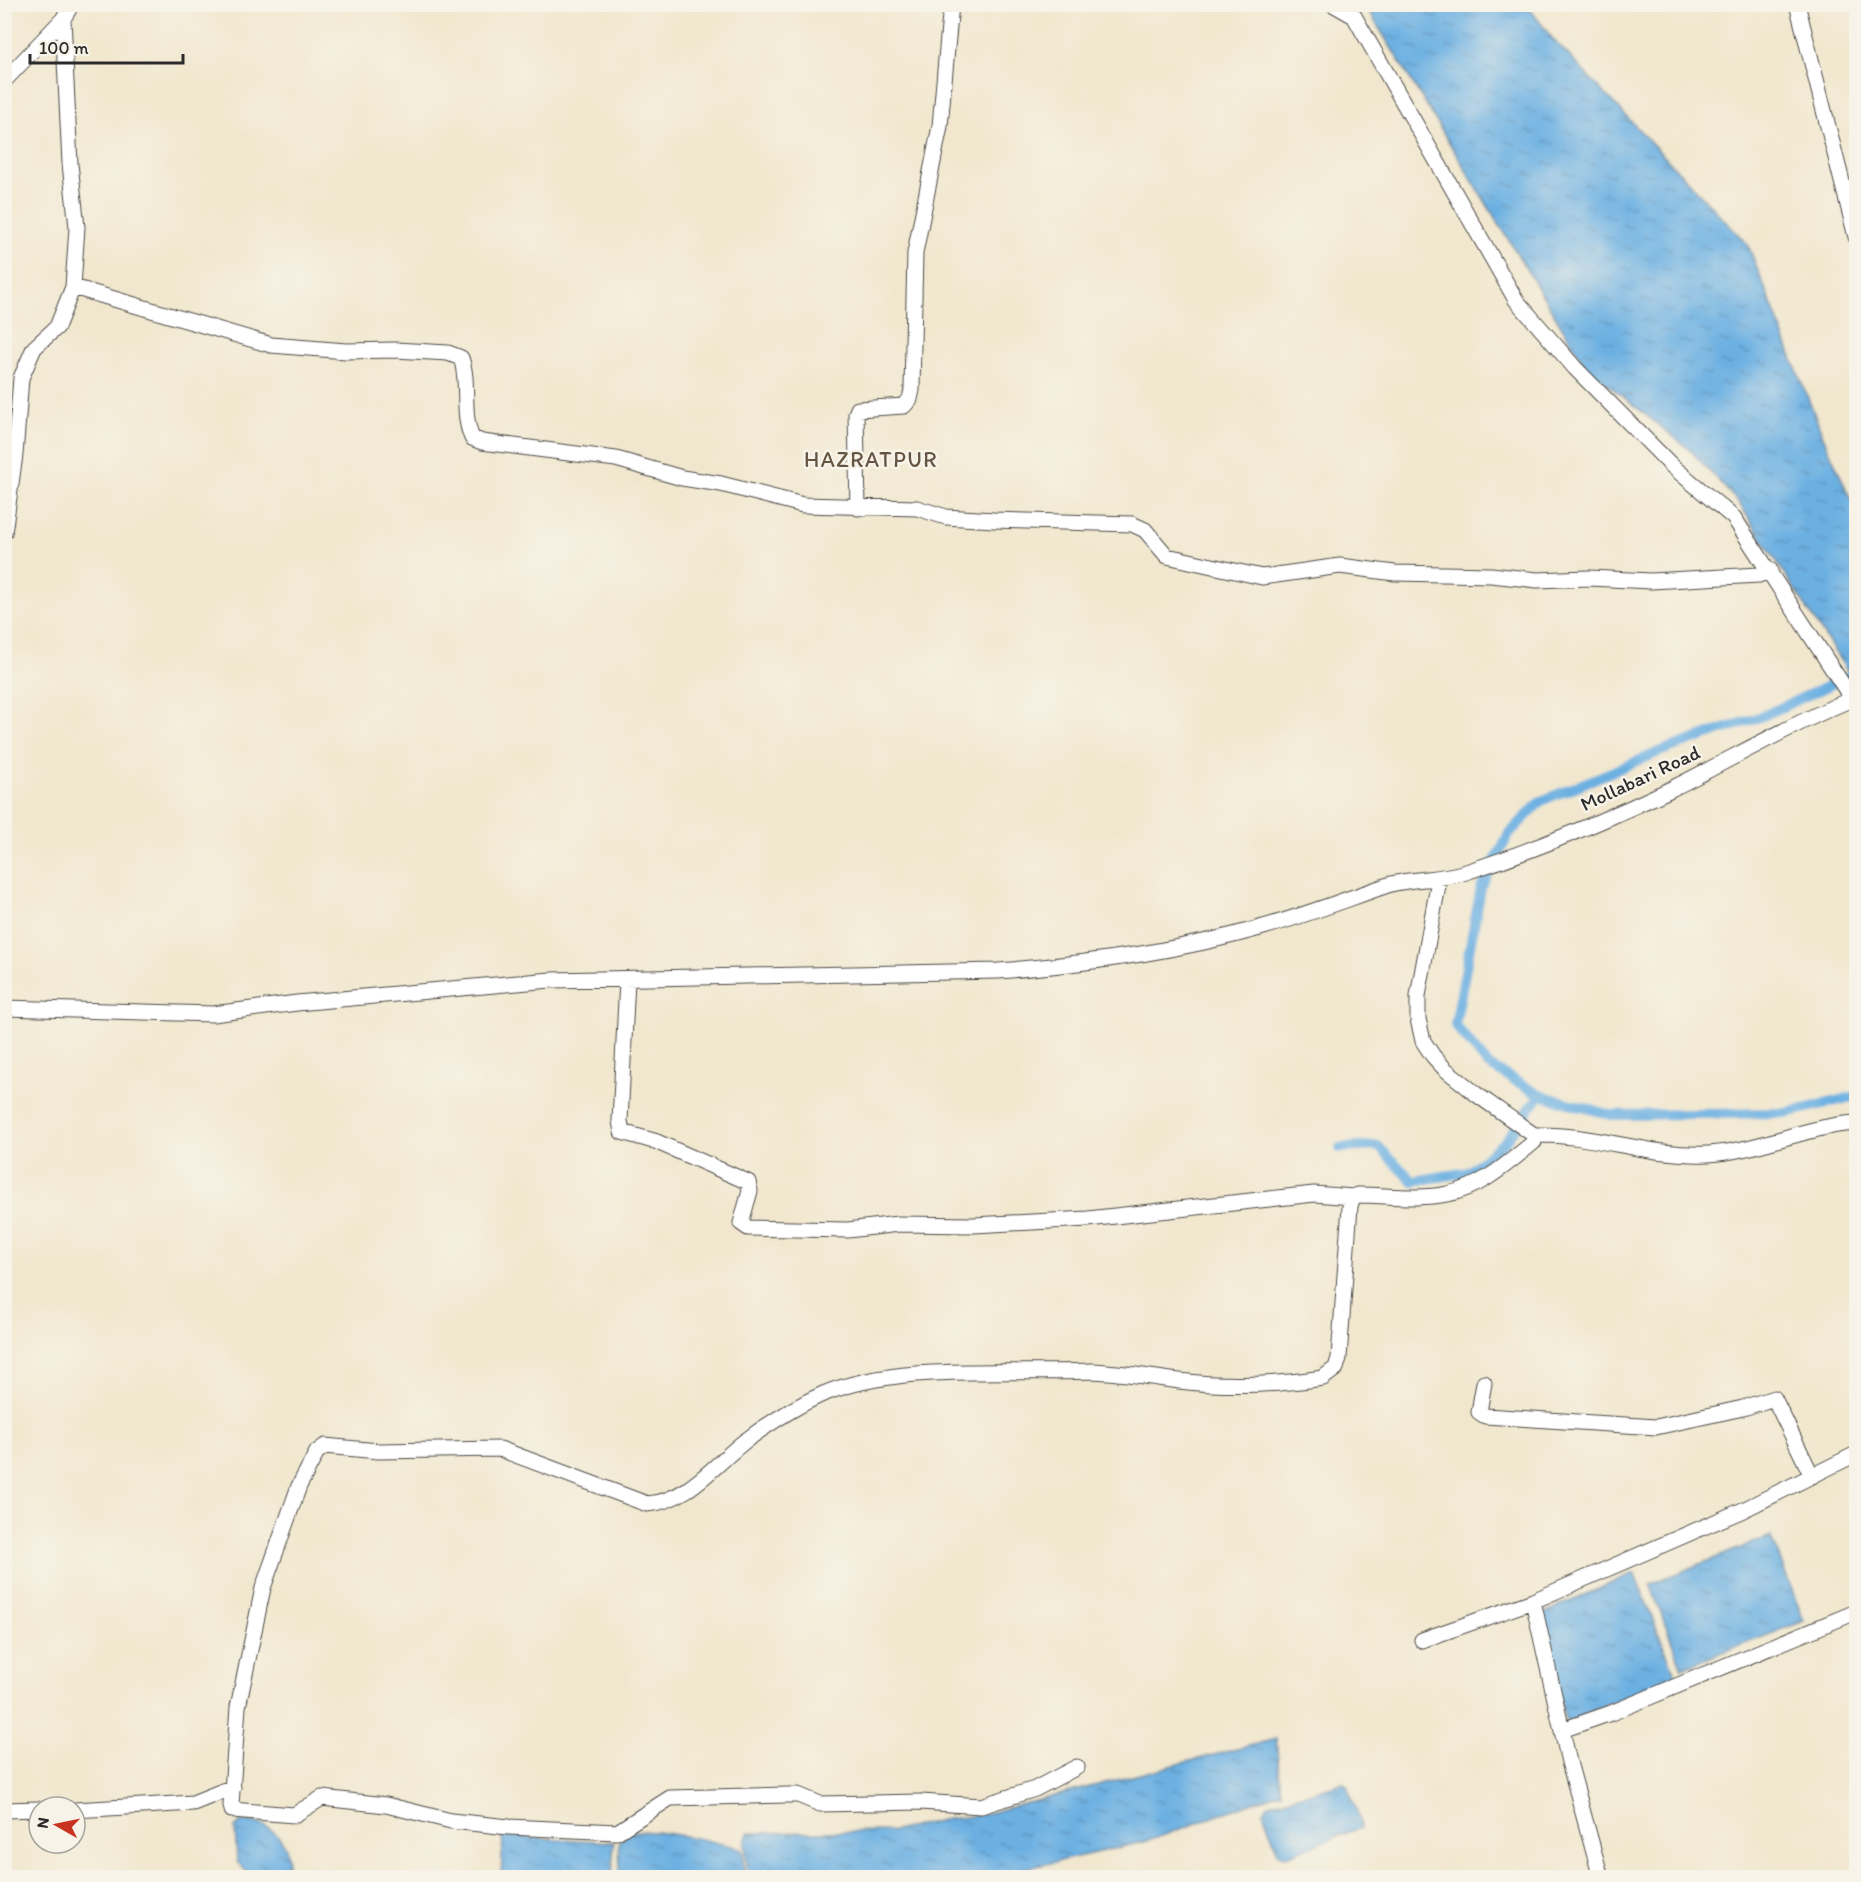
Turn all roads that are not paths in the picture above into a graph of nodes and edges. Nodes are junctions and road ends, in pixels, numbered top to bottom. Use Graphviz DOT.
graph roads {
  1 [pos="72,4"];
  2 [pos="951,4"];
  3 [pos="1333,4"];
  4 [pos="1797,4"];
  5 [pos="63,19"];
  6 [pos="4,81"];
  7 [pos="1857,237"];
  8 [pos="73,287"];
  9 [pos="10,449"];
  10 [pos="858,508"];
  11 [pos="4,533"];
  12 [pos="1770,570"];
  13 [pos="1848,692"];
  14 [pos="1439,880"];
  15 [pos="627,980"];
  16 [pos="4,1008"];
  17 [pos="1857,1123"];
  18 [pos="1533,1133"];
  19 [pos="1353,1197"];
  20 [pos="1484,1383"];
  21 [pos="1857,1455"];
  22 [pos="1812,1476"];
  23 [pos="1533,1601"];
  24 [pos="1857,1612"];
  25 [pos="1422,1640"];
  26 [pos="1562,1730"];
  27 [pos="1077,1767"];
  28 [pos="233,1787"];
  29 [pos="27,1809"];
  30 [pos="87,1809"];
  31 [pos="4,1810"];
  32 [pos="1601,1878"];
  1 -- 5 [label="street"];
  2 -- 10 [label="street"];
  3 -- 12 [label="street"];
  4 -- 7 [label="street"];
  5 -- 6 [label="street"];
  5 -- 8 [label="street"];
  8 -- 9 [label="street"];
  8 -- 10 [label="street"];
  9 -- 11 [label="street"];
  10 -- 12 [label="street"];
  12 -- 13 [label="street"];
  13 -- 14 [label="street, Mollabari Road"];
  14 -- 15 [label="street, Mollabari Road"];
  14 -- 18 [label="street"];
  15 -- 16 [label="street, Mollabari Road"];
  15 -- 19 [label="street"];
  17 -- 18 [label="street"];
  18 -- 19 [label="street"];
  19 -- 28 [label="street"];
  20 -- 22 [label="street"];
  21 -- 22 [label="street"];
  22 -- 23 [label="street"];
  23 -- 25 [label="street"];
  23 -- 26 [label="street"];
  24 -- 26 [label="street"];
  26 -- 32 [label="street"];
  27 -- 28 [label="street"];
  28 -- 30 [label="street"];
  29 -- 31 [label="street"];
}
